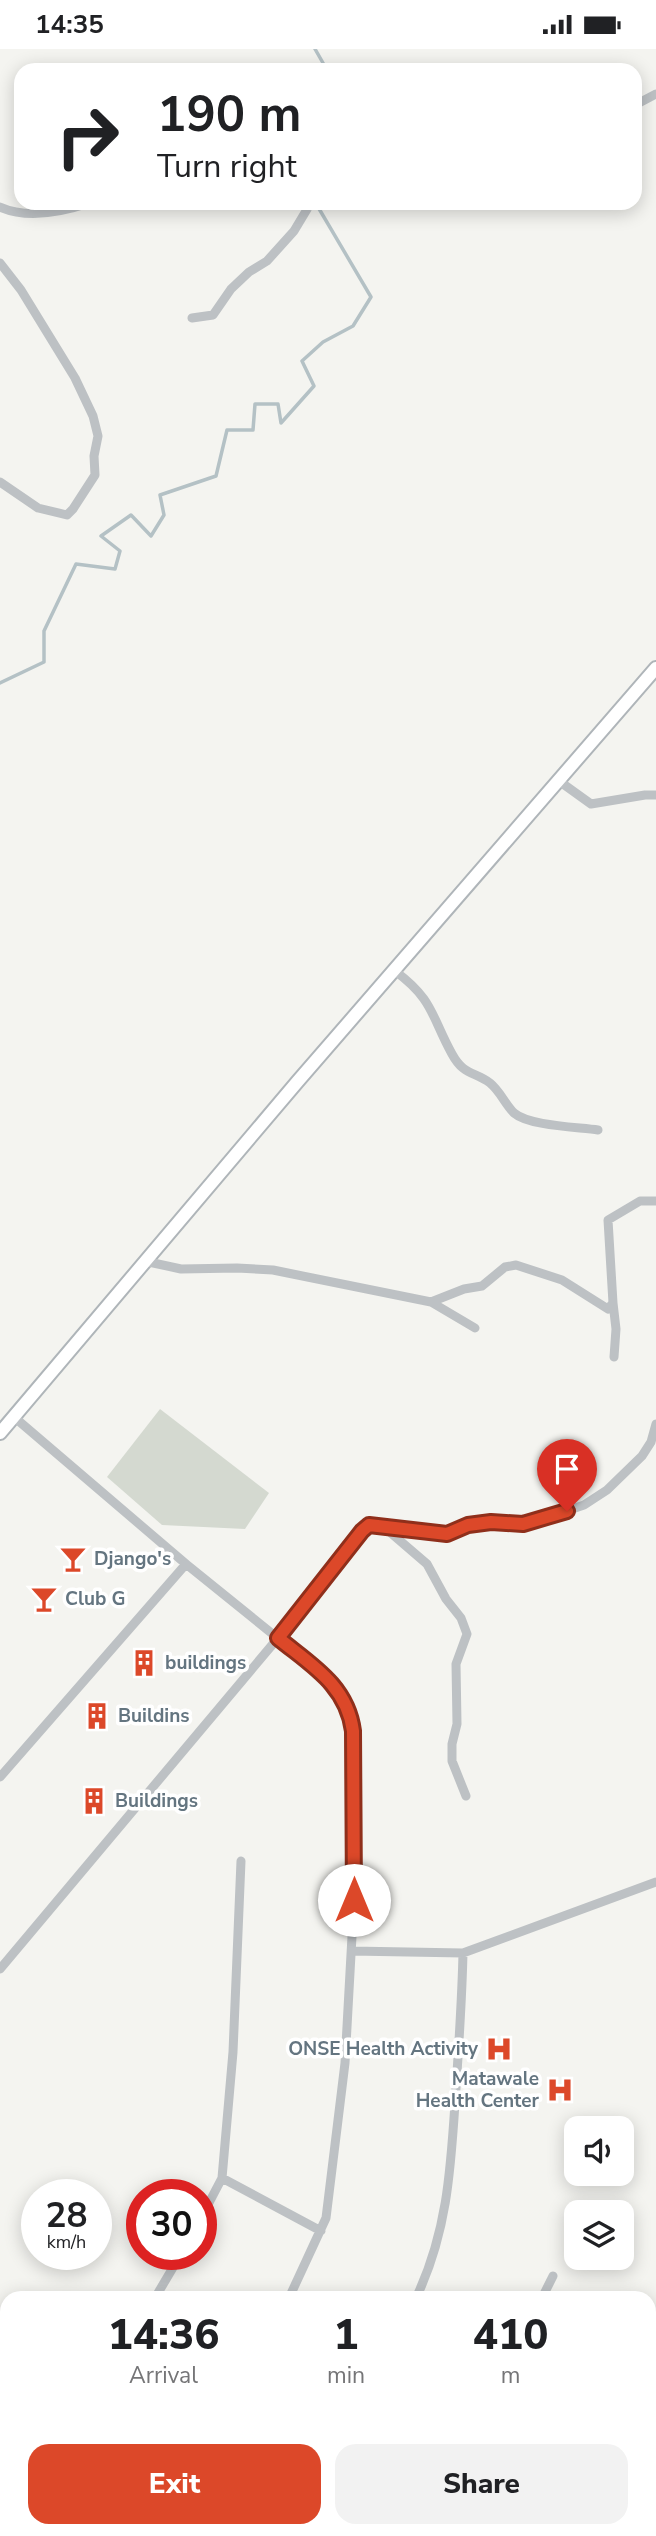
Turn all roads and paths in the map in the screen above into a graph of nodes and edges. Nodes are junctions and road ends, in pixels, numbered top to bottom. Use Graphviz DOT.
graph roads {
  1 [pos="0,207"];
  2 [pos="60,210"];
  3 [pos="307,210"];
  4 [pos="0,263"];
  5 [pos="192,318"];
  6 [pos="0,482"];
  7 [pos="656,668"];
  8 [pos="559,781"];
  9 [pos="656,795"];
  10 [pos="395,971"];
  11 [pos="598,1130"];
  12 [pos="656,1201"];
  13 [pos="144,1261"];
  14 [pos="431,1302"];
  15 [pos="612,1303"];
  16 [pos="475,1328"];
  17 [pos="614,1357"];
  18 [pos="14,1417"];
  19 [pos="656,1424"];
  20 [pos="0,1433"];
  21 [pos="383,1526"];
  22 [pos="187,1564"];
  23 [pos="278,1638"];
  24 [pos="0,1777"];
  25 [pos="466,1796"];
  26 [pos="241,1861"];
  27 [pos="656,1882"];
  28 [pos="352,1951"];
  29 [pos="463,1953"];
  30 [pos="0,1969"];
  31 [pos="222,2178"];
  32 [pos="217,2188"];
  33 [pos="321,2231"];
  34 [pos="172,2270"];
  35 [pos="553,2276"];
  36 [pos="159,2291"];
  37 [pos="292,2291"];
  38 [pos="419,2291"];
  39 [pos="546,2291"];
  1 -- 2 [label="street"];
  3 -- 5 [label="street"];
  4 -- 6 [label="street"];
  7 -- 8 [label="main road"];
  8 -- 9 [label="street"];
  8 -- 10 [label="main road"];
  10 -- 11 [label="street"];
  10 -- 13 [label="main road"];
  12 -- 15 [label="street"];
  13 -- 14 [label="street"];
  13 -- 18 [label="main road"];
  14 -- 15 [label="street"];
  14 -- 16 [label="street"];
  15 -- 17 [label="street"];
  18 -- 20 [label="main road"];
  18 -- 22 [label="street"];
  19 -- 21 [label="street"];
  21 -- 23 [label="street"];
  21 -- 25 [label="street"];
  22 -- 23 [label="street"];
  22 -- 24 [label="street"];
  23 -- 28 [label="street"];
  23 -- 30 [label="street"];
  26 -- 31 [label="street"];
  27 -- 29 [label="street"];
  28 -- 29 [label="street"];
  28 -- 33 [label="street"];
  29 -- 38 [label="street"];
  31 -- 32 [label="street"];
  31 -- 33 [label="street"];
  33 -- 37 [label="street"];
  34 -- 36 [label="street"];
  35 -- 39 [label="street"];
}
